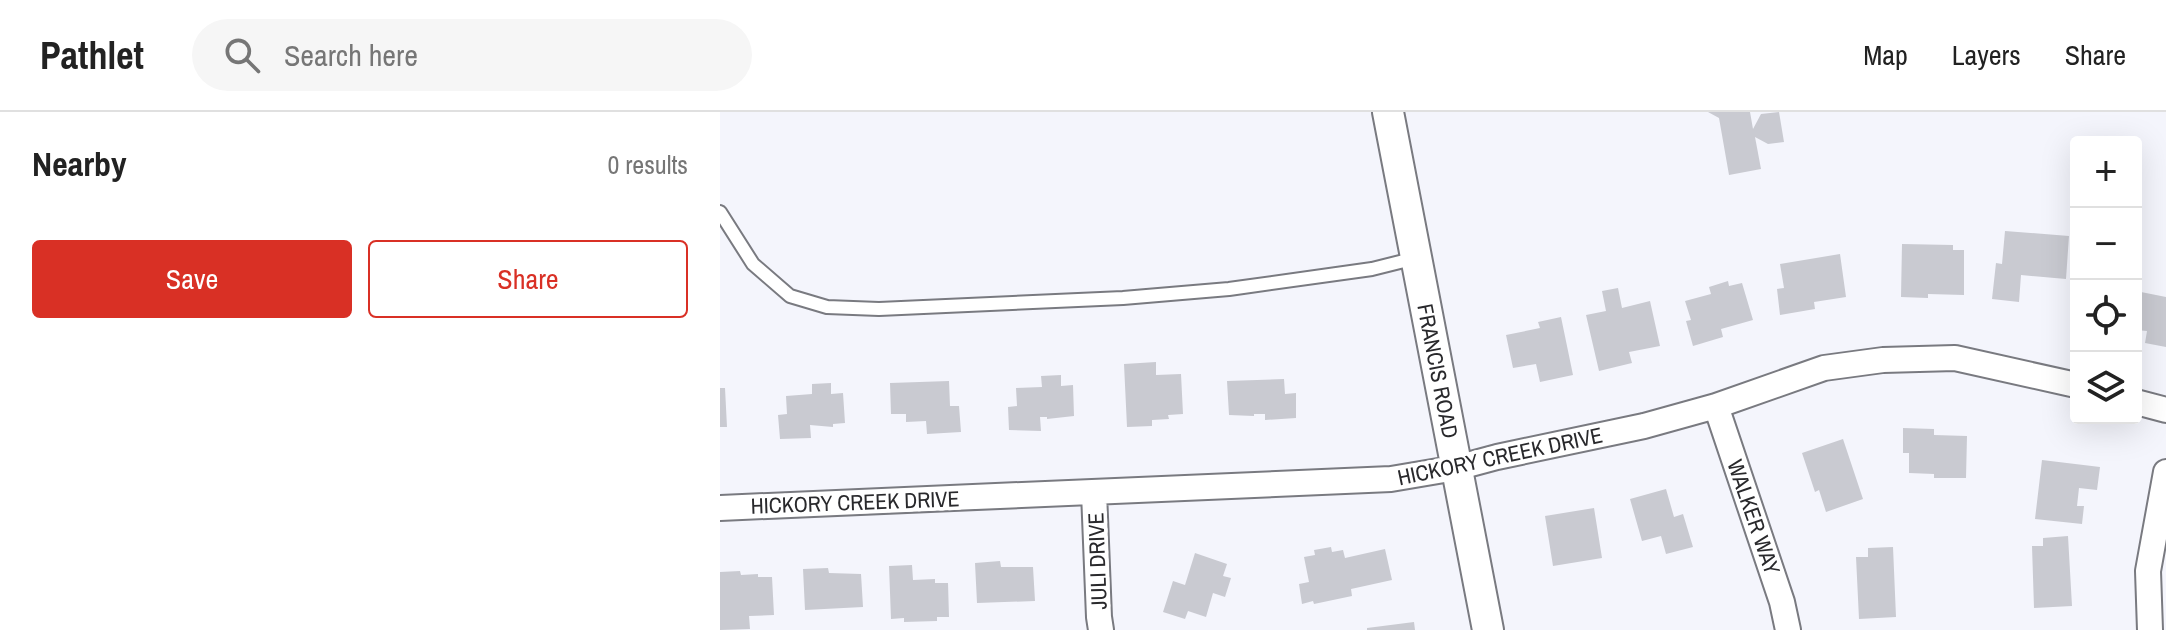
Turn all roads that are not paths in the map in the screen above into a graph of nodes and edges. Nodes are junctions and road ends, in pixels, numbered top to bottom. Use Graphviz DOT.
graph roads {
  1 [pos="1388,112"];
  2 [pos="720,212"];
  3 [pos="1416,258"];
  4 [pos="2070,384"];
  5 [pos="2142,404"];
  6 [pos="1716,406"];
  7 [pos="2166,410"];
  8 [pos="1456,468"];
  9 [pos="2166,472"];
  10 [pos="1094,492"];
  11 [pos="720,508"];
  12 [pos="1101,630"];
  13 [pos="1488,630"];
  14 [pos="1788,630"];
  15 [pos="2150,630"];
  1 -- 3 [label="street, FRANCIS ROAD"];
  2 -- 3 [label="lane"];
  3 -- 8 [label="street, FRANCIS ROAD"];
  4 -- 6 [label="street, HICKORY CREEK DRIVE"];
  5 -- 7 [label="street"];
  6 -- 8 [label="street, HICKORY CREEK DRIVE"];
  6 -- 14 [label="street, WALKER WAY"];
  8 -- 10 [label="street, HICKORY CREEK DRIVE"];
  8 -- 13 [label="street, FRANCIS ROAD"];
  9 -- 15 [label="street"];
  10 -- 11 [label="street, HICKORY CREEK DRIVE"];
  10 -- 12 [label="street, JULI DRIVE"];
}
